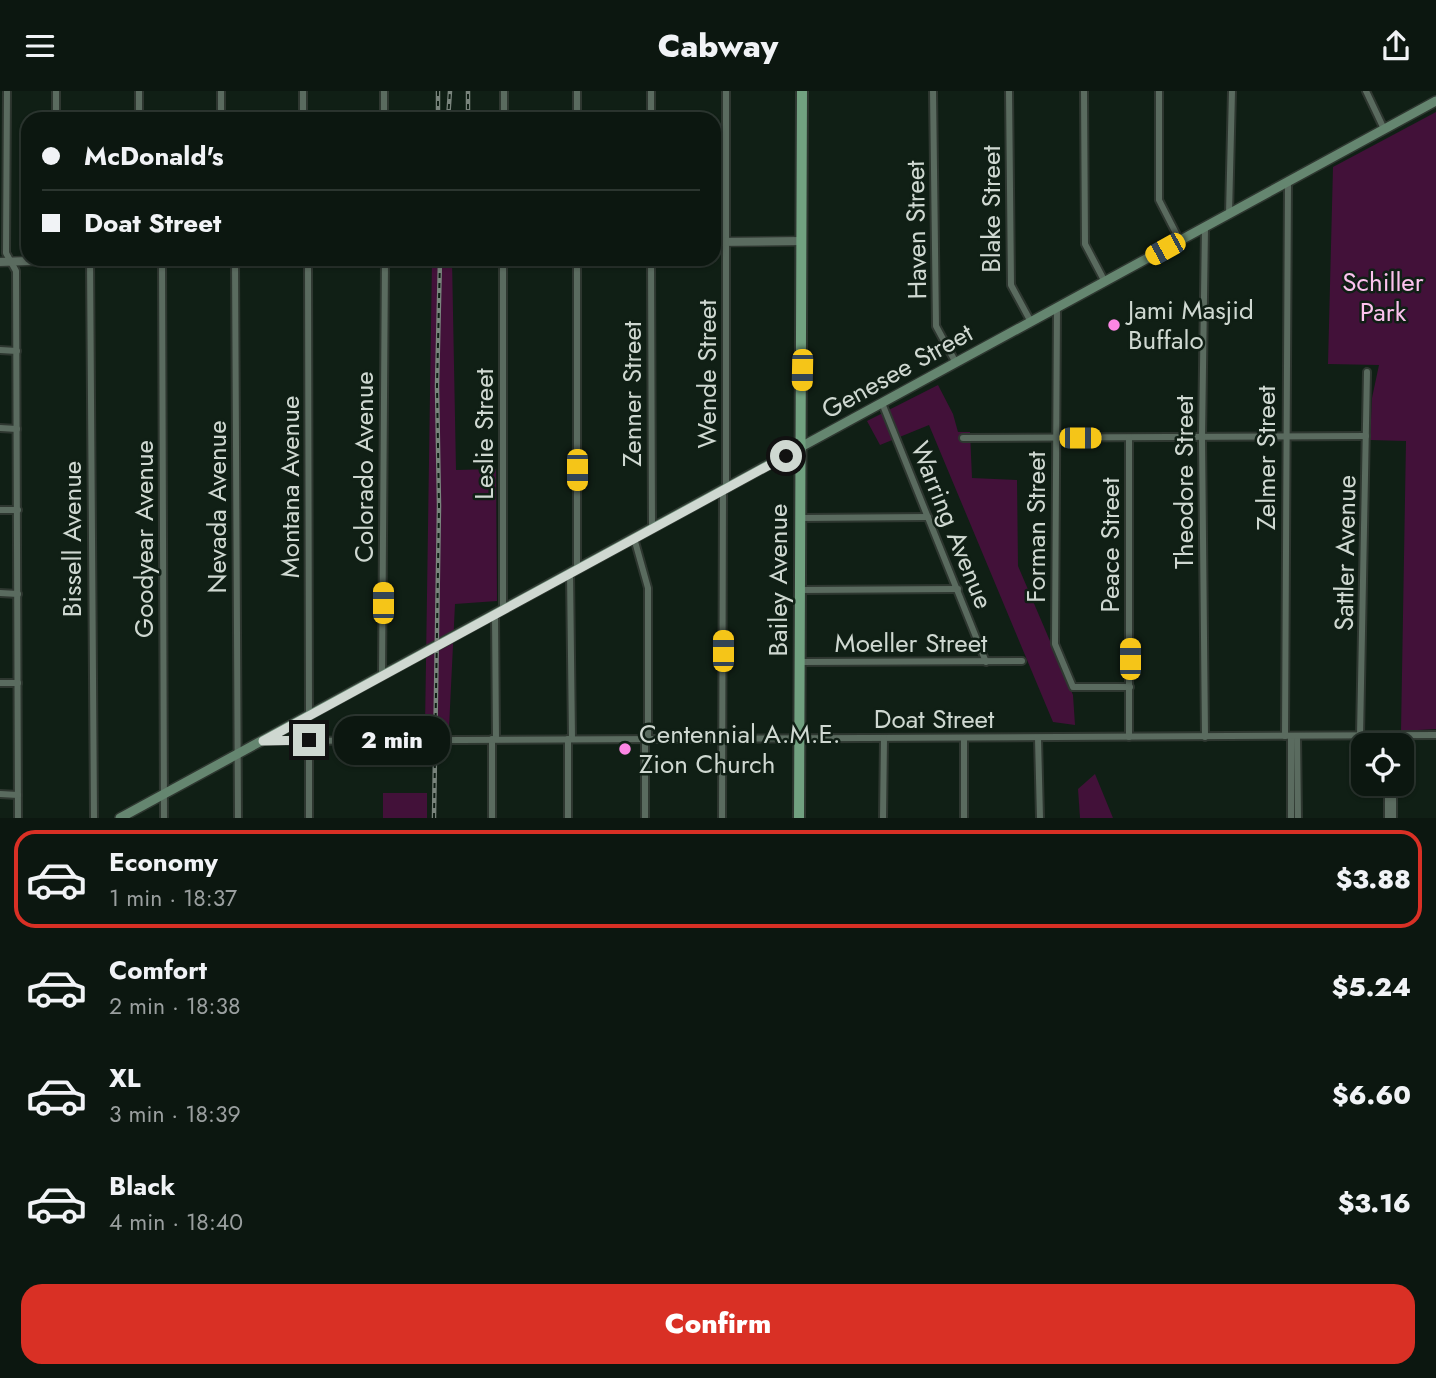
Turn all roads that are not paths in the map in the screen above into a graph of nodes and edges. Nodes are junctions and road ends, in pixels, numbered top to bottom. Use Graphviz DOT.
graph roads {
  1 [pos="6,91"];
  2 [pos="56,91"];
  3 [pos="139,91"];
  4 [pos="221,91"];
  5 [pos="303,91"];
  6 [pos="384,91"];
  7 [pos="504,91"];
  8 [pos="577,91"];
  9 [pos="651,91"];
  10 [pos="726,91"];
  11 [pos="802,91"];
  12 [pos="933,91"];
  13 [pos="1009,91"];
  14 [pos="1084,91"];
  15 [pos="1159,91"];
  16 [pos="1232,91"];
  17 [pos="1366,91"];
  18 [pos="1436,101"];
  19 [pos="56,112"];
  20 [pos="139,112"];
  21 [pos="221,112"];
  22 [pos="303,112"];
  23 [pos="384,112"];
  24 [pos="504,112"];
  25 [pos="577,112"];
  26 [pos="651,112"];
  27 [pos="1384,129"];
  28 [pos="1288,182"];
  29 [pos="1229,214"];
  30 [pos="1205,227"];
  31 [pos="721,241"];
  32 [pos="726,241"];
  33 [pos="802,241"];
  34 [pos="1180,241"];
  35 [pos="0,262"];
  36 [pos="11,262"];
  37 [pos="21,262"];
  38 [pos="90,266"];
  39 [pos="162,266"];
  40 [pos="235,266"];
  41 [pos="308,266"];
  42 [pos="385,266"];
  43 [pos="503,266"];
  44 [pos="577,266"];
  45 [pos="651,266"];
  46 [pos="1105,282"];
  47 [pos="1058,307"];
  48 [pos="1031,322"];
  49 [pos="0,350"];
  50 [pos="17,351"];
  51 [pos="956,363"];
  52 [pos="1367,372"];
  53 [pos="882,403"];
  54 [pos="0,428"];
  55 [pos="17,429"];
  56 [pos="1366,436"];
  57 [pos="1285,437"];
  58 [pos="963,438"];
  59 [pos="1055,438"];
  60 [pos="1129,438"];
  61 [pos="1202,438"];
  62 [pos="801,447"];
  63 [pos="725,489"];
  64 [pos="0,510"];
  65 [pos="18,510"];
  66 [pos="928,517"];
  67 [pos="801,518"];
  68 [pos="652,528"];
  69 [pos="634,538"];
  70 [pos="574,571"];
  71 [pos="958,589"];
  72 [pos="800,590"];
  73 [pos="0,593"];
  74 [pos="18,594"];
  75 [pos="499,612"];
  76 [pos="986,661"];
  77 [pos="1022,661"];
  78 [pos="800,662"];
  79 [pos="382,676"];
  80 [pos="0,683"];
  81 [pos="18,683"];
  82 [pos="1130,687"];
  83 [pos="309,716"];
  84 [pos="1360,733"];
  85 [pos="1436,735"];
  86 [pos="1291,736"];
  87 [pos="1351,736"];
  88 [pos="800,737"];
  89 [pos="1129,737"];
  90 [pos="1205,737"];
  91 [pos="1414,737"];
  92 [pos="884,738"];
  93 [pos="964,738"];
  94 [pos="1038,738"];
  95 [pos="494,739"];
  96 [pos="570,739"];
  97 [pos="646,739"];
  98 [pos="722,739"];
  99 [pos="309,740"];
  100 [pos="263,741"];
  101 [pos="238,754"];
  102 [pos="0,794"];
  103 [pos="164,794"];
  104 [pos="18,795"];
  105 [pos="1390,796"];
  106 [pos="1392,796"];
  107 [pos="18,818"];
  108 [pos="94,818"];
  109 [pos="120,818"];
  110 [pos="164,818"];
  111 [pos="238,818"];
  112 [pos="309,818"];
  113 [pos="492,818"];
  114 [pos="568,818"];
  115 [pos="645,818"];
  116 [pos="722,818"];
  117 [pos="799,818"];
  118 [pos="883,818"];
  119 [pos="964,818"];
  120 [pos="1040,818"];
  121 [pos="1291,818"];
  122 [pos="1298,818"];
  123 [pos="1388,818"];
  124 [pos="1393,818"];
  1 -- 36 [label="street"];
  2 -- 19 [label="street"];
  3 -- 20 [label="street"];
  4 -- 21 [label="street"];
  5 -- 22 [label="street"];
  6 -- 23 [label="street"];
  7 -- 24 [label="street"];
  8 -- 25 [label="street"];
  9 -- 26 [label="street"];
  10 -- 32 [label="street, Wende Street"];
  11 -- 33 [label="main road, Bailey Avenue"];
  12 -- 51 [label="street, Haven Street"];
  13 -- 48 [label="street, Blake Street"];
  14 -- 46 [label="street"];
  15 -- 34 [label="street"];
  16 -- 29 [label="street"];
  17 -- 27 [label="street"];
  18 -- 27 [label="main road, Genesee Street"];
  27 -- 28 [label="main road, Genesee Street"];
  28 -- 29 [label="main road, Genesee Street"];
  28 -- 57 [label="street, Zelmer Street"];
  29 -- 30 [label="main road, Genesee Street"];
  30 -- 34 [label="main road, Genesee Street"];
  30 -- 61 [label="street, Theodore Street"];
  31 -- 32 [label="street"];
  32 -- 33 [label="street"];
  32 -- 63 [label="street, Wende Street"];
  33 -- 62 [label="main road, Bailey Avenue"];
  34 -- 46 [label="main road, Genesee Street"];
  35 -- 36 [label="street"];
  36 -- 37 [label="street"];
  36 -- 50 [label="street"];
  38 -- 108 [label="street, Bissell Avenue"];
  39 -- 103 [label="street, Goodyear Avenue"];
  40 -- 101 [label="street, Nevada Avenue"];
  41 -- 83 [label="street, Montana Avenue"];
  42 -- 79 [label="street, Colorado Avenue"];
  43 -- 75 [label="street, Leslie Street"];
  44 -- 70 [label="street"];
  45 -- 68 [label="street, Zenner Street"];
  46 -- 47 [label="main road, Genesee Street"];
  47 -- 48 [label="main road, Genesee Street"];
  47 -- 59 [label="street, Forman Street"];
  48 -- 51 [label="main road, Genesee Street"];
  49 -- 50 [label="street"];
  50 -- 55 [label="street"];
  51 -- 53 [label="main road, Genesee Street"];
  52 -- 56 [label="street, Sattler Avenue"];
  53 -- 62 [label="main road, Genesee Street"];
  53 -- 66 [label="street, Warring Avenue"];
  54 -- 55 [label="street"];
  55 -- 65 [label="street"];
  56 -- 57 [label="street"];
  56 -- 84 [label="street, Sattler Avenue"];
  57 -- 61 [label="street"];
  57 -- 86 [label="street, Zelmer Street"];
  58 -- 59 [label="street"];
  59 -- 60 [label="street"];
  59 -- 82 [label="street, Forman Street"];
  60 -- 61 [label="street"];
  60 -- 82 [label="street, Peace Street"];
  61 -- 90 [label="street, Theodore Street"];
  62 -- 63 [label="main road, Genesee Street"];
  62 -- 67 [label="main road, Bailey Avenue"];
  63 -- 68 [label="main road, Genesee Street"];
  63 -- 98 [label="street, Wende Street"];
  64 -- 65 [label="street"];
  65 -- 74 [label="street"];
  66 -- 67 [label="street"];
  66 -- 71 [label="street, Warring Avenue"];
  67 -- 72 [label="main road, Bailey Avenue"];
  68 -- 69 [label="main road, Genesee Street"];
  69 -- 70 [label="main road, Genesee Street"];
  69 -- 97 [label="street"];
  70 -- 75 [label="main road, Genesee Street"];
  70 -- 96 [label="street"];
  71 -- 72 [label="street"];
  71 -- 76 [label="street, Warring Avenue"];
  72 -- 78 [label="main road, Bailey Avenue"];
  73 -- 74 [label="street"];
  74 -- 81 [label="street"];
  75 -- 79 [label="main road, Genesee Street"];
  75 -- 95 [label="street, Leslie Street"];
  76 -- 77 [label="street, Moeller Street"];
  76 -- 78 [label="street, Moeller Street"];
  78 -- 88 [label="main road, Bailey Avenue"];
  79 -- 83 [label="main road, Genesee Street"];
  80 -- 81 [label="street"];
  81 -- 104 [label="street"];
  82 -- 89 [label="street, Peace Street"];
  83 -- 100 [label="main road, Genesee Street"];
  85 -- 91 [label="street, Doat Street"];
  86 -- 87 [label="street, Doat Street"];
  86 -- 90 [label="street, Doat Street"];
  86 -- 121 [label="street"];
  86 -- 122 [label="street"];
  88 -- 92 [label="street, Doat Street"];
  88 -- 98 [label="street, Doat Street"];
  88 -- 117 [label="main road, Bailey Avenue"];
  89 -- 90 [label="street, Doat Street"];
  89 -- 94 [label="street, Doat Street"];
  92 -- 93 [label="street, Doat Street"];
  92 -- 118 [label="street"];
  93 -- 94 [label="street, Doat Street"];
  93 -- 119 [label="street"];
  94 -- 120 [label="street"];
  95 -- 96 [label="street, Doat Street"];
  95 -- 99 [label="street, Doat Street"];
  95 -- 113 [label="street, Leslie Street"];
  96 -- 97 [label="street, Doat Street"];
  96 -- 114 [label="street"];
  97 -- 98 [label="street, Doat Street"];
  97 -- 115 [label="street"];
  98 -- 116 [label="street, Wende Street"];
  99 -- 100 [label="street, Doat Street"];
  99 -- 112 [label="street"];
  100 -- 101 [label="main road, Genesee Street"];
  101 -- 103 [label="main road, Genesee Street"];
  101 -- 111 [label="street, Nevada Avenue"];
  102 -- 104 [label="street"];
  103 -- 109 [label="main road, Genesee Street"];
  103 -- 110 [label="street, Goodyear Avenue"];
  104 -- 107 [label="street"];
  105 -- 123 [label="street"];
  106 -- 124 [label="street"];
}
